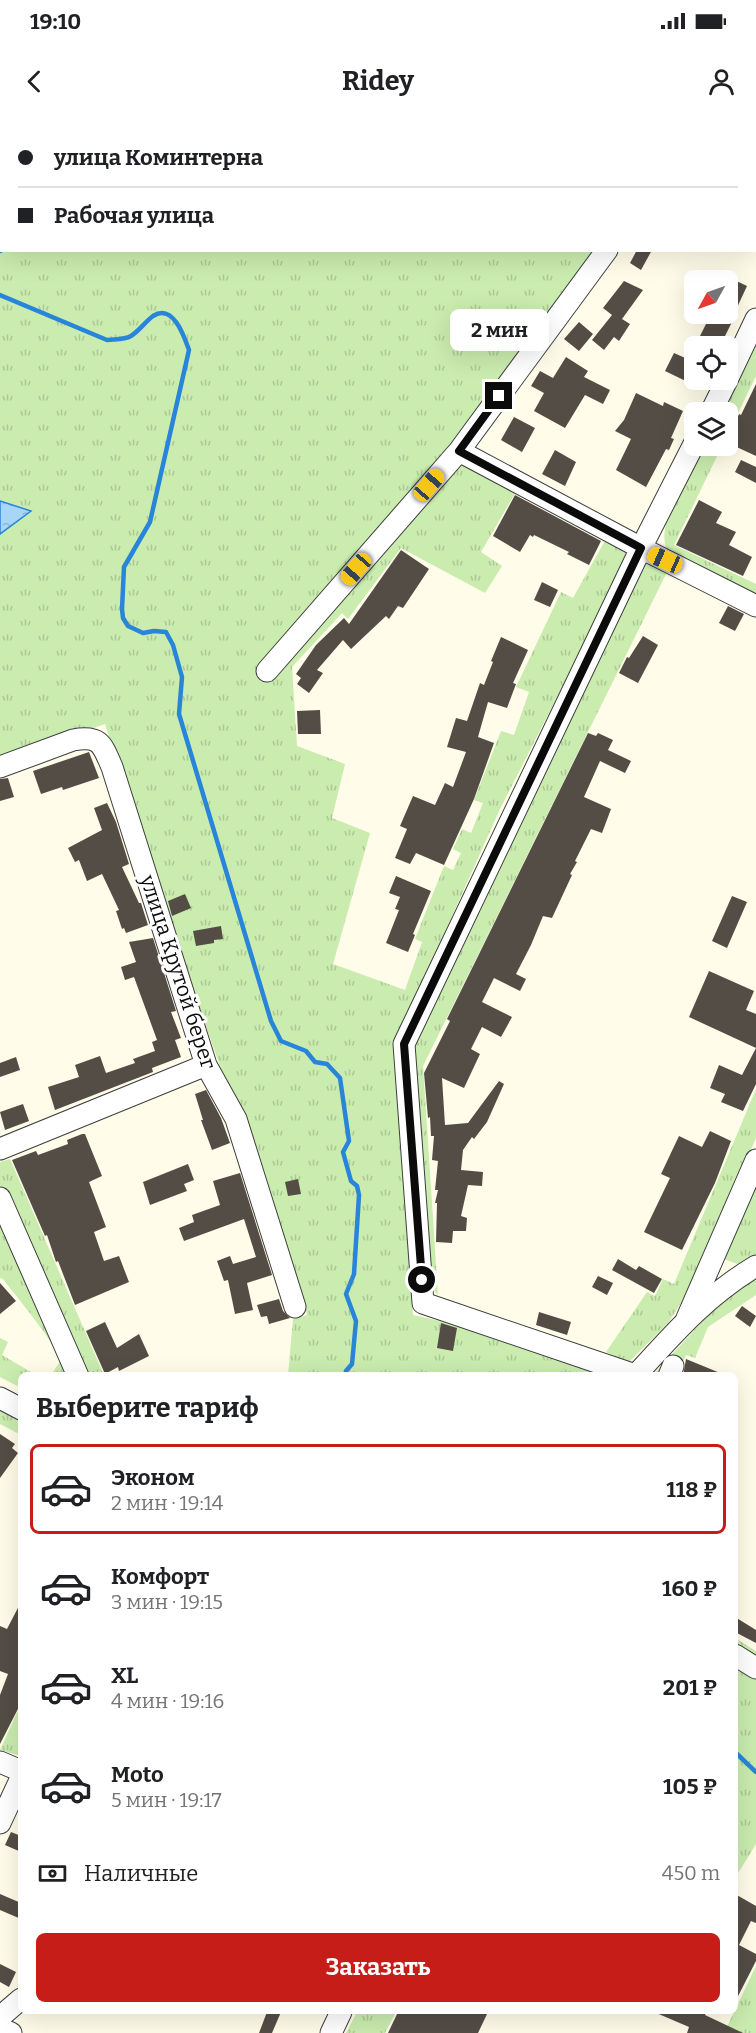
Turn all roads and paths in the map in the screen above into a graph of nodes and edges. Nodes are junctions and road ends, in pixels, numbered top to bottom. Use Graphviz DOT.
graph roads {
  1 [pos="607,252"];
  2 [pos="756,319"];
  3 [pos="738,356"];
  4 [pos="459,451"];
  5 [pos="688,456"];
  6 [pos="641,548"];
  7 [pos="756,606"];
  8 [pos="267,671"];
  9 [pos="0,767"];
  10 [pos="206,1065"];
  11 [pos="0,1149"];
  12 [pos="756,1160"];
  13 [pos="0,1198"];
  14 [pos="756,1266"];
  15 [pos="295,1307"];
  16 [pos="687,1318"];
  17 [pos="76,1372"];
  18 [pos="626,1372"];
  19 [pos="638,1372"];
  20 [pos="0,1398"];
  21 [pos="18,1407"];
  22 [pos="738,1657"];
  23 [pos="756,1668"];
  24 [pos="0,1762"];
  25 [pos="18,1770"];
  26 [pos="18,1784"];
  27 [pos="0,1822"];
  28 [pos="18,2002"];
  29 [pos="340,2014"];
  30 [pos="0,2017"];
  31 [pos="0,2028"];
  32 [pos="11,2033"];
  33 [pos="331,2033"];
  1 -- 4 [label="street"];
  2 -- 3 [label="street"];
  4 -- 6 [label="street"];
  4 -- 8 [label="street"];
  5 -- 6 [label="street"];
  6 -- 7 [label="street"];
  6 -- 18 [label="street"];
  9 -- 10 [label="street, улица Крутой берег"];
  10 -- 11 [label="street"];
  10 -- 15 [label="street, улица Крутой берег"];
  12 -- 16 [label="street"];
  13 -- 17 [label="street"];
  14 -- 16 [label="street"];
  16 -- 19 [label="street"];
  20 -- 21 [label="street"];
  22 -- 23 [label="street"];
  24 -- 25 [label="street"];
  26 -- 27 [label="street"];
  28 -- 30 [label="street"];
  29 -- 33 [label="street"];
  31 -- 32 [label="street"];
}
